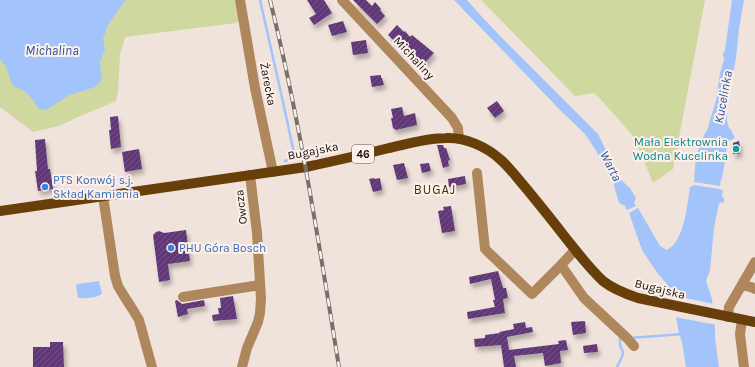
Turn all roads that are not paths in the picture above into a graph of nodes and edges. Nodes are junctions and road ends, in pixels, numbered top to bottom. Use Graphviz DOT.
graph roads {
  1 [pos="240,0"];
  2 [pos="342,0"];
  3 [pos="458,139"];
  4 [pos="273,172"];
  5 [pos="477,173"];
  6 [pos="250,175"];
  7 [pos="103,196"];
  8 [pos="0,211"];
  9 [pos="575,250"];
  10 [pos="755,262"];
  11 [pos="560,265"];
  12 [pos="260,285"];
  13 [pos="742,285"];
  14 [pos="755,289"];
  15 [pos="184,297"];
  16 [pos="724,316"];
  17 [pos="742,320"];
  18 [pos="755,322"];
  19 [pos="634,346"];
  20 [pos="152,367"];
  21 [pos="242,367"];
  22 [pos="744,367"];
  1 -- 4 [label="street, Żarecka"];
  2 -- 3 [label="street, Michaliny"];
  3 -- 4 [label="main road, Bugajska / 46"];
  3 -- 9 [label="main road, Bugajska / 46"];
  4 -- 6 [label="main road, Bugajska / 46"];
  5 -- 11 [label="street"];
  6 -- 7 [label="main road, Bugajska / 46"];
  6 -- 12 [label="street, Owcza"];
  7 -- 8 [label="main road, Bugajska / 46"];
  7 -- 20 [label="street"];
  9 -- 11 [label="street"];
  9 -- 16 [label="main road, Bugajska / 46"];
  10 -- 13 [label="street"];
  11 -- 19 [label="street"];
  12 -- 15 [label="street"];
  12 -- 21 [label="street, Owcza"];
  13 -- 14 [label="street"];
  13 -- 16 [label="street"];
  16 -- 17 [label="main road, Bugajska / 46"];
  17 -- 18 [label="main road, Bugajska / 46"];
  17 -- 22 [label="street"];
}
